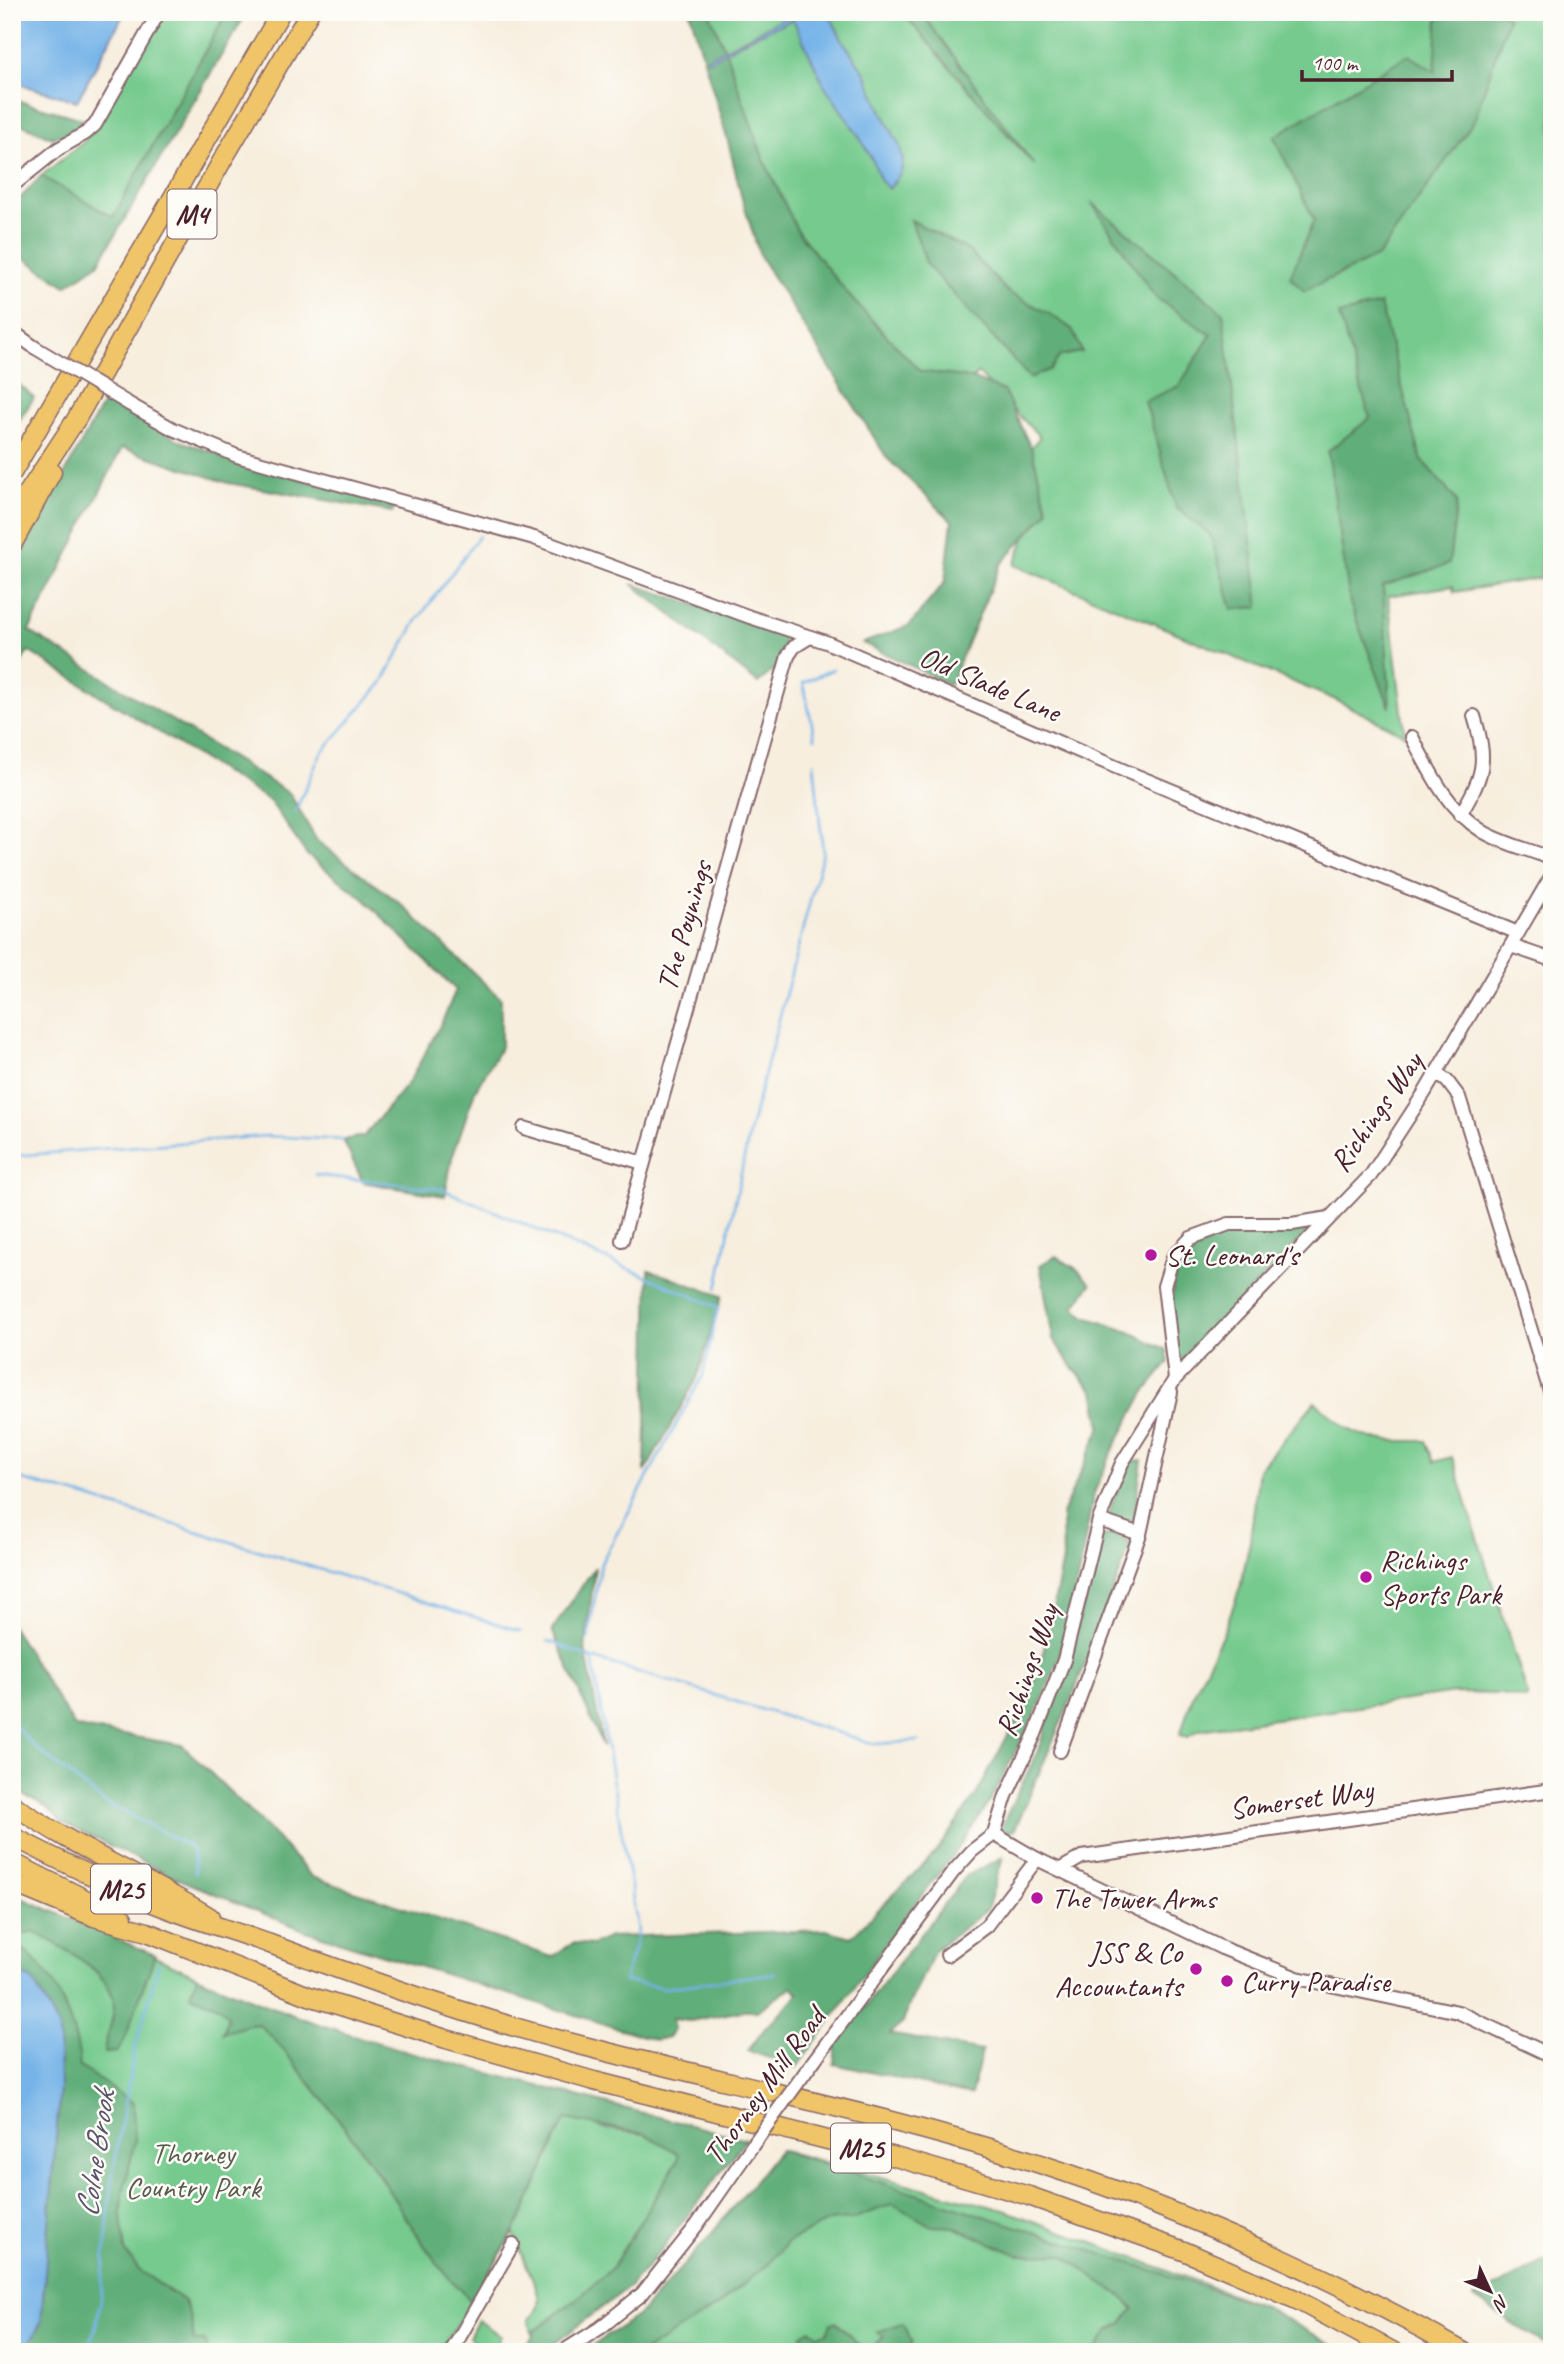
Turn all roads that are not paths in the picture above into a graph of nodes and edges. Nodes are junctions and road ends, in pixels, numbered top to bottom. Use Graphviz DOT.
graph roads {
  1 [pos="159,12"];
  2 [pos="281,12"];
  3 [pos="310,12"];
  4 [pos="12,186"];
  5 [pos="12,331"];
  6 [pos="52,407"];
  7 [pos="77,418"];
  8 [pos="12,456"];
  9 [pos="12,473"];
  10 [pos="12,517"];
  11 [pos="12,545"];
  12 [pos="810,637"];
  13 [pos="1474,716"];
  14 [pos="1412,737"];
  15 [pos="1460,815"];
  16 [pos="1552,859"];
  17 [pos="1552,875"];
  18 [pos="1518,933"];
  19 [pos="1511,946"];
  20 [pos="1552,960"];
  21 [pos="1436,1073"];
  22 [pos="524,1128"];
  23 [pos="643,1163"];
  24 [pos="1329,1218"];
  25 [pos="622,1240"];
  26 [pos="1174,1380"];
  27 [pos="1552,1398"];
  28 [pos="1099,1520"];
  29 [pos="1140,1534"];
  30 [pos="1060,1751"];
  31 [pos="1552,1790"];
  32 [pos="12,1804"];
  33 [pos="993,1834"];
  34 [pos="12,1836"];
  35 [pos="1037,1859"];
  36 [pos="12,1863"];
  37 [pos="1061,1869"];
  38 [pos="12,1884"];
  39 [pos="234,1931"];
  40 [pos="147,1932"];
  41 [pos="947,1955"];
  42 [pos="1552,2056"];
  43 [pos="513,2244"];
  44 [pos="451,2352"];
  45 [pos="562,2352"];
  46 [pos="1394,2352"];
  47 [pos="1464,2352"];
  1 -- 4 [label="street"];
  2 -- 6 [label="highway, M4"];
  3 -- 7 [label="highway, M4"];
  5 -- 12 [label="street, Old Slade Lane, bridge"];
  6 -- 8 [label="highway"];
  6 -- 9 [label="highway, M4"];
  7 -- 10 [label="highway, M4"];
  7 -- 11 [label="highway"];
  12 -- 18 [label="street, Old Slade Lane"];
  12 -- 23 [label="street, The Poynings"];
  13 -- 15 [label="street"];
  14 -- 15 [label="street"];
  15 -- 16 [label="street"];
  17 -- 18 [label="street, Richings Way"];
  18 -- 19 [label="street, Richings Way"];
  19 -- 20 [label="street"];
  19 -- 21 [label="street, Richings Way"];
  21 -- 24 [label="street, Richings Way"];
  21 -- 27 [label="street"];
  22 -- 23 [label="street"];
  23 -- 25 [label="street, The Poynings"];
  24 -- 26 [label="street, Richings Way"];
  24 -- 26 [label="street"];
  26 -- 28 [label="street, Richings Way"];
  26 -- 29 [label="street, Richings Way"];
  28 -- 29 [label="street"];
  28 -- 33 [label="street, Richings Way"];
  29 -- 30 [label="street, Richings Way"];
  31 -- 37 [label="street, Somerset Way"];
  32 -- 39 [label="highway"];
  33 -- 35 [label="street"];
  33 -- 45 [label="street, Thorney Mill Road, bridge"];
  34 -- 39 [label="highway, M25"];
  35 -- 37 [label="street"];
  35 -- 41 [label="street"];
  36 -- 40 [label="highway, M25"];
  37 -- 42 [label="street"];
  38 -- 40 [label="highway"];
  39 -- 47 [label="highway, M25"];
  40 -- 46 [label="highway, M25"];
  43 -- 44 [label="street"];
}
